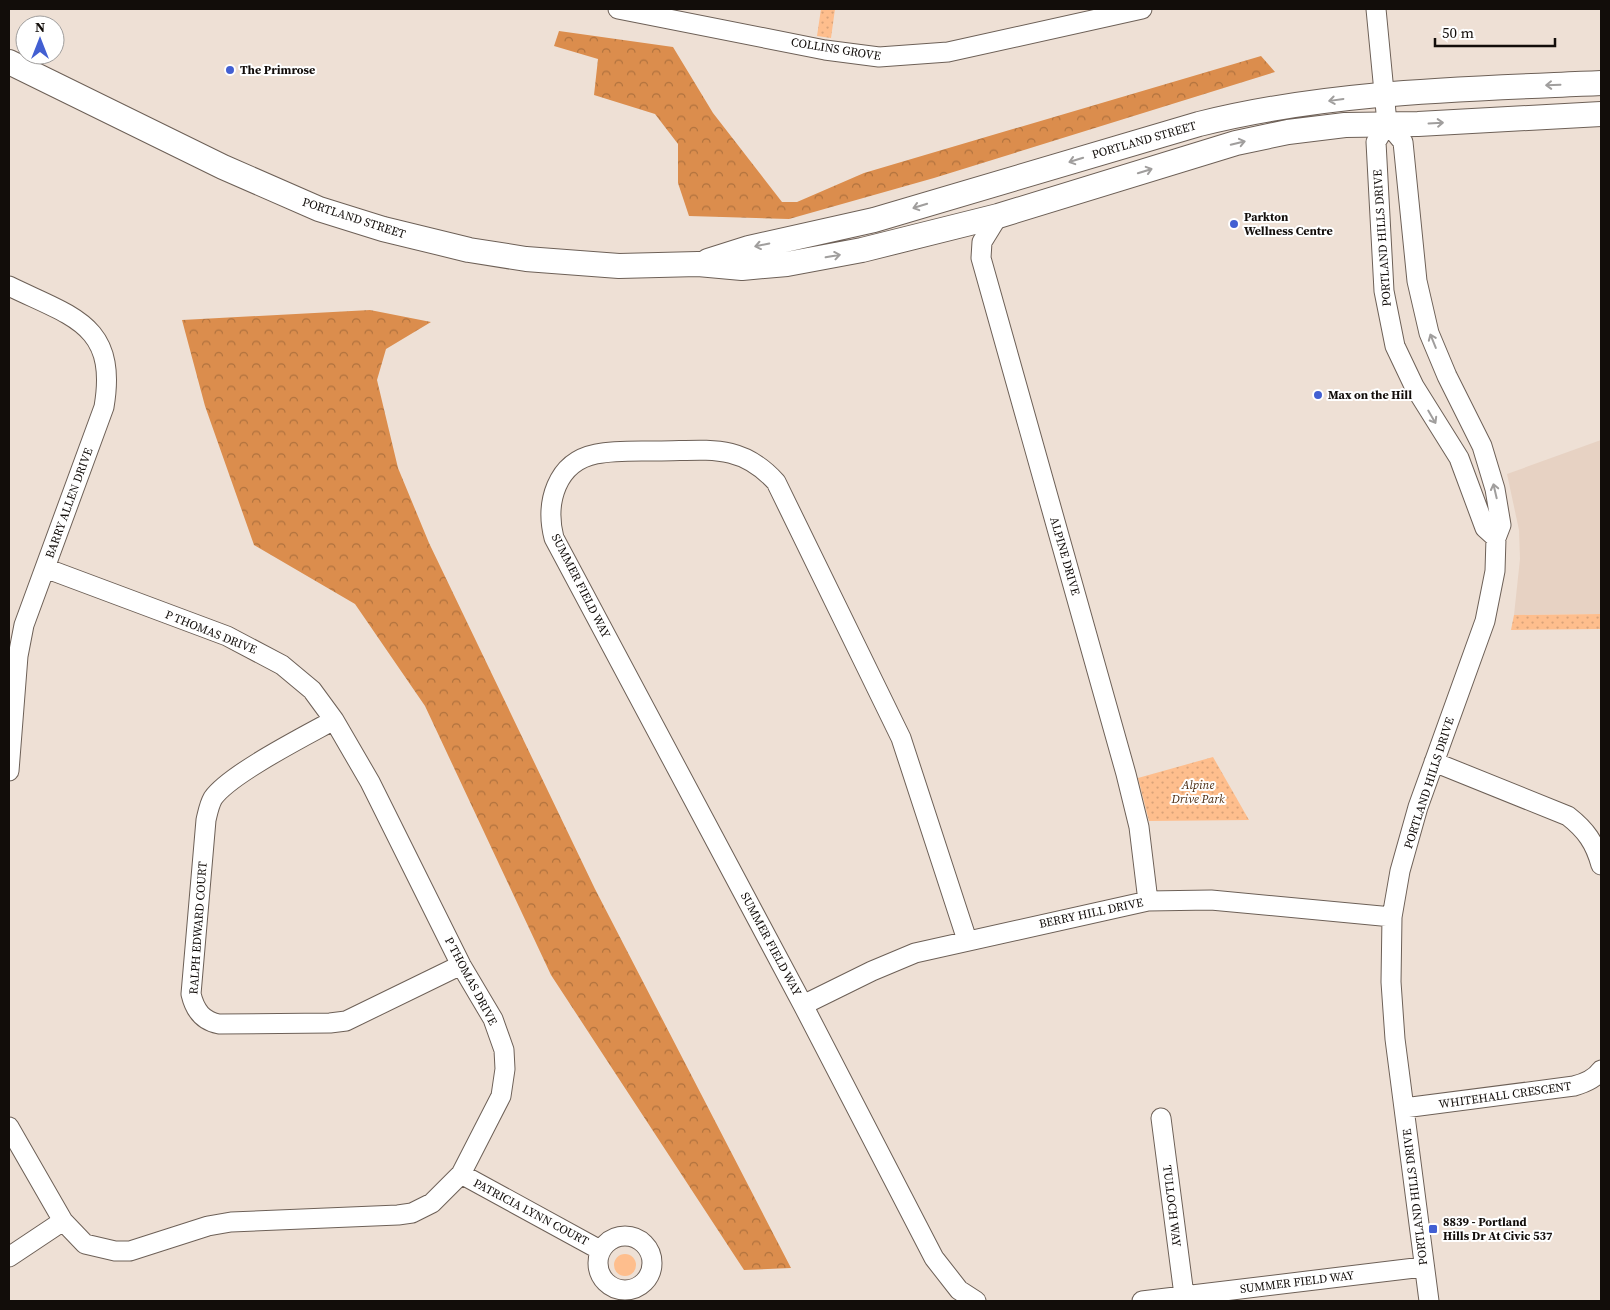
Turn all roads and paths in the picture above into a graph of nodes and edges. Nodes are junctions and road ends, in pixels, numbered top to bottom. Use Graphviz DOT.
graph roads {
  1 [pos="618,9"];
  2 [pos="1142,9"];
  3 [pos="1376,9"];
  4 [pos="9,62"];
  5 [pos="1601,83"];
  6 [pos="1384,94"];
  7 [pos="1601,114"];
  8 [pos="1387,123"];
  9 [pos="998,216"];
  10 [pos="698,264"];
  11 [pos="9,286"];
  12 [pos="1496,538"];
  13 [pos="45,568"];
  14 [pos="334,720"];
  15 [pos="1434,762"];
  16 [pos="9,771"];
  17 [pos="1601,865"];
  18 [pos="1148,901"];
  19 [pos="1392,917"];
  20 [pos="967,940"];
  21 [pos="461,965"];
  22 [pos="803,1005"];
  23 [pos="1601,1070"];
  24 [pos="1404,1108"];
  25 [pos="1161,1118"];
  26 [pos="9,1127"];
  27 [pos="461,1174"];
  28 [pos="63,1221"];
  29 [pos="600,1250"];
  30 [pos="9,1257"];
  31 [pos="1423,1267"];
  32 [pos="1184,1295"];
  33 [pos="976,1301"];
  34 [pos="1142,1301"];
  35 [pos="1428,1301"];
  1 -- 2 [label="street, COLLINS GROVE"];
  3 -- 6 [label="street"];
  4 -- 10 [label="main road, PORTLAND STREET"];
  5 -- 6 [label="main road, PORTLAND STREET, one-way"];
  6 -- 8 [label="street"];
  6 -- 10 [label="main road, PORTLAND STREET, one-way"];
  8 -- 7 [label="main road, PORTLAND STREET, one-way"];
  9 -- 8 [label="main road, PORTLAND STREET, one-way"];
  12 -- 8 [label="street, PORTLAND HILLS DRIVE, one-way"];
  8 -- 12 [label="street, PORTLAND HILLS DRIVE, one-way"];
  10 -- 9 [label="main road, PORTLAND STREET, one-way"];
  9 -- 18 [label="street, ALPINE DRIVE"];
  11 -- 13 [label="street, BARRY ALLEN DRIVE"];
  12 -- 15 [label="street, PORTLAND HILLS DRIVE"];
  13 -- 14 [label="street, P THOMAS DRIVE"];
  13 -- 16 [label="street, BARRY ALLEN DRIVE"];
  14 -- 21 [label="street, P THOMAS DRIVE"];
  14 -- 21 [label="street, RALPH EDWARD COURT"];
  15 -- 17 [label="street"];
  15 -- 19 [label="street, PORTLAND HILLS DRIVE"];
  18 -- 19 [label="street, BERRY HILL DRIVE"];
  18 -- 20 [label="street, BERRY HILL DRIVE"];
  19 -- 24 [label="street, PORTLAND HILLS DRIVE"];
  20 -- 22 [label="street, BERRY HILL DRIVE"];
  20 -- 22 [label="street, SUMMER FIELD WAY"];
  21 -- 27 [label="street, P THOMAS DRIVE"];
  22 -- 33 [label="street, SUMMER FIELD WAY"];
  23 -- 24 [label="street, WHITEHALL CRESCENT"];
  24 -- 31 [label="street, PORTLAND HILLS DRIVE"];
  25 -- 32 [label="street, TULLOCH WAY"];
  26 -- 28 [label="street, P THOMAS DRIVE"];
  27 -- 28 [label="street, P THOMAS DRIVE"];
  27 -- 29 [label="street, PATRICIA LYNN COURT"];
  28 -- 30 [label="street"];
  31 -- 32 [label="street, SUMMER FIELD WAY"];
  31 -- 35 [label="street, PORTLAND HILLS DRIVE"];
  32 -- 34 [label="street, SUMMER FIELD WAY"];
}
